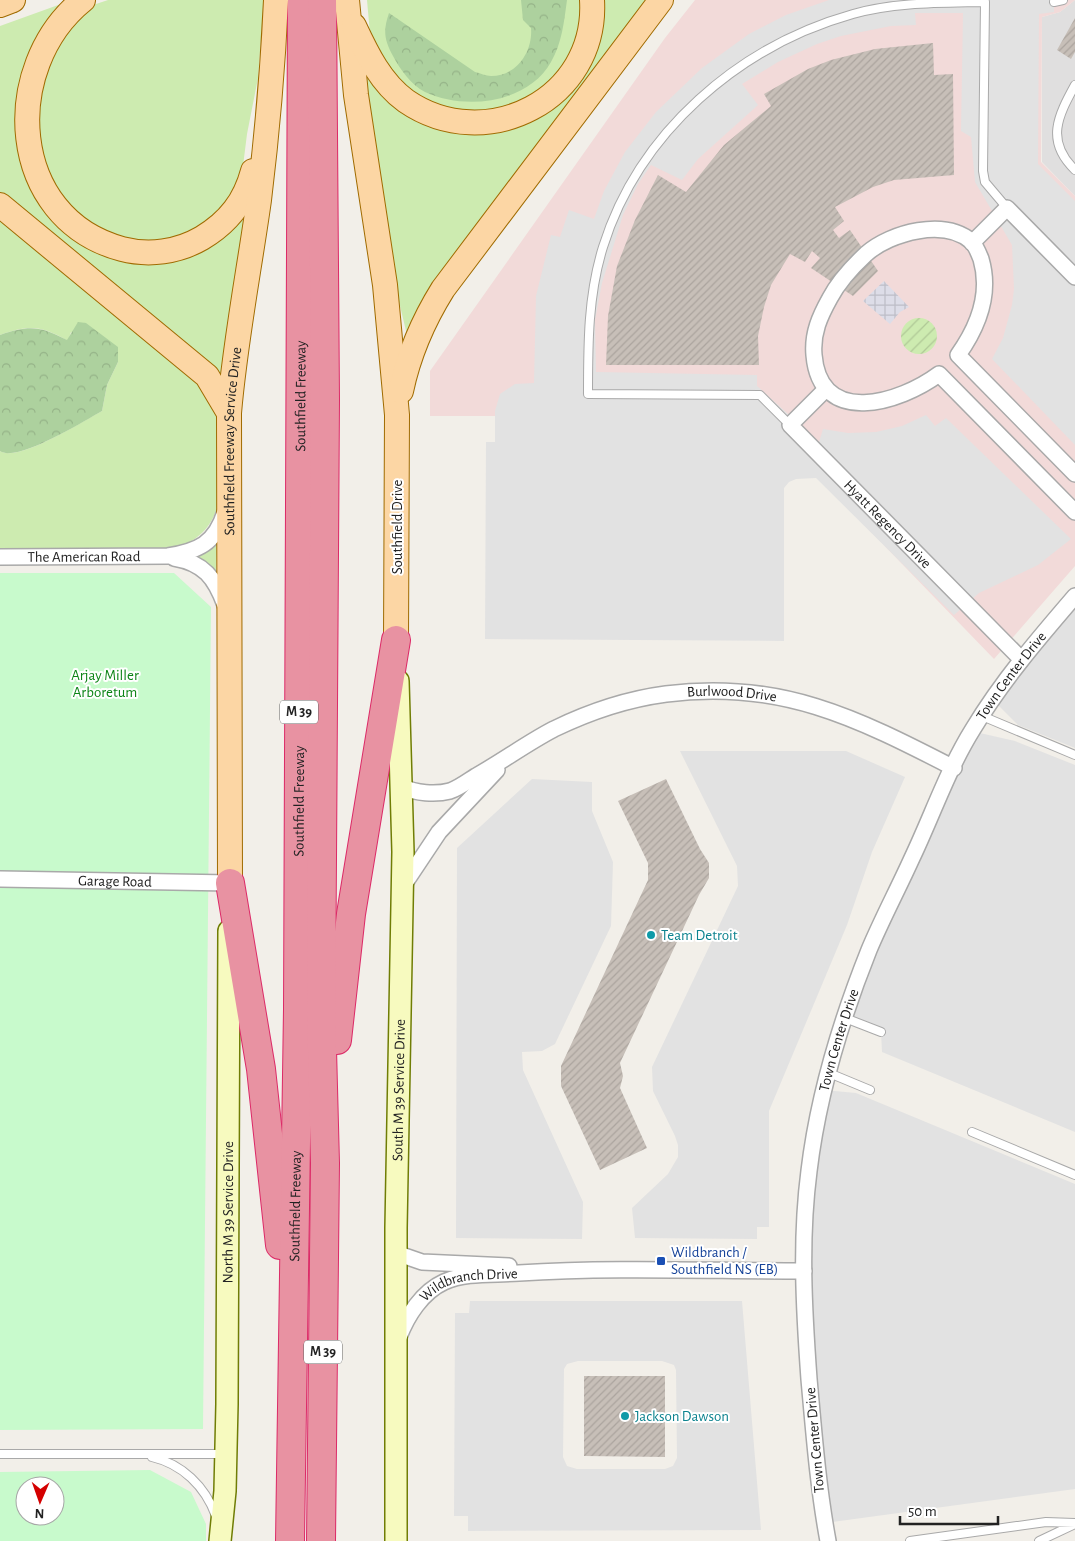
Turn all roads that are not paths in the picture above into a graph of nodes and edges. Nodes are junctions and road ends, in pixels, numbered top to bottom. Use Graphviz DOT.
graph roads {
  1 [pos="13,0"];
  2 [pos="84,0"];
  3 [pos="276,0"];
  4 [pos="302,0"];
  5 [pos="322,0"];
  6 [pos="592,0"];
  7 [pos="661,0"];
  8 [pos="1063,0"];
  9 [pos="1054,2"];
  10 [pos="0,5"];
  11 [pos="348,6"];
  12 [pos="1075,85"];
  13 [pos="266,116"];
  14 [pos="1075,170"];
  15 [pos="0,204"];
  16 [pos="1007,208"];
  17 [pos="972,242"];
  18 [pos="1075,277"];
  19 [pos="958,355"];
  20 [pos="939,374"];
  21 [pos="826,389"];
  22 [pos="229,414"];
  23 [pos="397,415"];
  24 [pos="790,425"];
  25 [pos="1045,444"];
  26 [pos="1026,463"];
  27 [pos="1075,474"];
  28 [pos="229,501"];
  29 [pos="1075,512"];
  30 [pos="168,556"];
  31 [pos="0,557"];
  32 [pos="1075,596"];
  33 [pos="228,613"];
  34 [pos="396,640"];
  35 [pos="1021,659"];
  36 [pos="982,716"];
  37 [pos="1075,755"];
  38 [pos="508,758"];
  39 [pos="954,768"];
  40 [pos="402,787"];
  41 [pos="0,879"];
  42 [pos="230,883"];
  43 [pos="402,888"];
  44 [pos="845,1018"];
  45 [pos="881,1032"];
  46 [pos="829,1073"];
  47 [pos="870,1090"];
  48 [pos="972,1132"];
  49 [pos="324,1163"];
  50 [pos="1075,1175"];
  51 [pos="396,1253"];
  52 [pos="570,1270"];
  53 [pos="804,1272"];
  54 [pos="396,1345"];
  55 [pos="291,1425"];
  56 [pos="127,1453"];
  57 [pos="0,1454"];
  58 [pos="225,1454"];
  59 [pos="1075,1524"];
  60 [pos="220,1535"];
  61 [pos="290,1541"];
  62 [pos="321,1541"];
  63 [pos="396,1541"];
  64 [pos="828,1541"];
  65 [pos="910,1541"];
  66 [pos="1040,1541"];
  1 -- 10 [label="main road"];
  2 -- 13 [label="main road"];
  3 -- 13 [label="main road, Southfield Freeway Service Drive"];
  4 -- 55 [label="highway, Southfield Freeway / M 39"];
  5 -- 49 [label="highway, Southfield Freeway / M 39"];
  6 -- 11 [label="main road"];
  7 -- 23 [label="main road"];
  8 -- 9 [label="lane"];
  11 -- 23 [label="main road"];
  12 -- 14 [label="lane"];
  13 -- 22 [label="main road, Southfield Freeway Service Drive"];
  15 -- 22 [label="main road"];
  16 -- 17 [label="street"];
  16 -- 18 [label="street"];
  16 -- 24 [label="lane"];
  17 -- 19 [label="street"];
  17 -- 21 [label="street"];
  19 -- 20 [label="street"];
  19 -- 25 [label="street"];
  20 -- 21 [label="street"];
  20 -- 26 [label="street"];
  21 -- 24 [label="street"];
  22 -- 28 [label="main road, Southfield Freeway Service Drive"];
  23 -- 34 [label="main road, Southfield Drive"];
  24 -- 35 [label="street, Hyatt Regency Drive"];
  25 -- 26 [label="street"];
  25 -- 27 [label="street"];
  26 -- 29 [label="street"];
  28 -- 30 [label="street, The American Road"];
  28 -- 33 [label="main road, Southfield Freeway Service Drive"];
  30 -- 31 [label="street, The American Road"];
  30 -- 33 [label="street, The American Road"];
  32 -- 35 [label="street, Town Center Drive"];
  33 -- 42 [label="main road, Southfield Freeway Service Drive"];
  34 -- 40 [label="main road, South M 39 Service Drive"];
  34 -- 49 [label="highway"];
  35 -- 36 [label="street, Town Center Drive"];
  36 -- 37 [label="lane"];
  36 -- 39 [label="street, Town Center Drive"];
  38 -- 39 [label="street, Burlwood Drive"];
  38 -- 40 [label="street, Burlwood Drive"];
  38 -- 43 [label="street, Burlwood Drive"];
  39 -- 44 [label="street, Town Center Drive"];
  40 -- 43 [label="main road, South M 39 Service Drive"];
  41 -- 42 [label="street, Garage Road"];
  42 -- 55 [label="highway"];
  42 -- 58 [label="main road, North M 39 Service Drive"];
  43 -- 51 [label="main road, South M 39 Service Drive"];
  44 -- 45 [label="lane"];
  44 -- 46 [label="street, Town Center Drive"];
  46 -- 47 [label="lane"];
  46 -- 53 [label="street, Town Center Drive"];
  48 -- 50 [label="lane"];
  49 -- 62 [label="highway, Southfield Freeway / M 39"];
  51 -- 52 [label="street, Wildbranch Drive"];
  51 -- 54 [label="main road, South M 39 Service Drive"];
  52 -- 53 [label="street, Wildbranch Drive"];
  52 -- 54 [label="street, Wildbranch Drive"];
  53 -- 64 [label="street, Town Center Drive"];
  54 -- 63 [label="main road, South M 39 Service Drive"];
  55 -- 61 [label="highway, Southfield Freeway / M 39"];
  56 -- 57 [label="lane"];
  56 -- 58 [label="lane"];
  56 -- 60 [label="lane"];
  58 -- 60 [label="main road, North M 39 Service Drive"];
  59 -- 65 [label="lane"];
  59 -- 66 [label="lane"];
}
